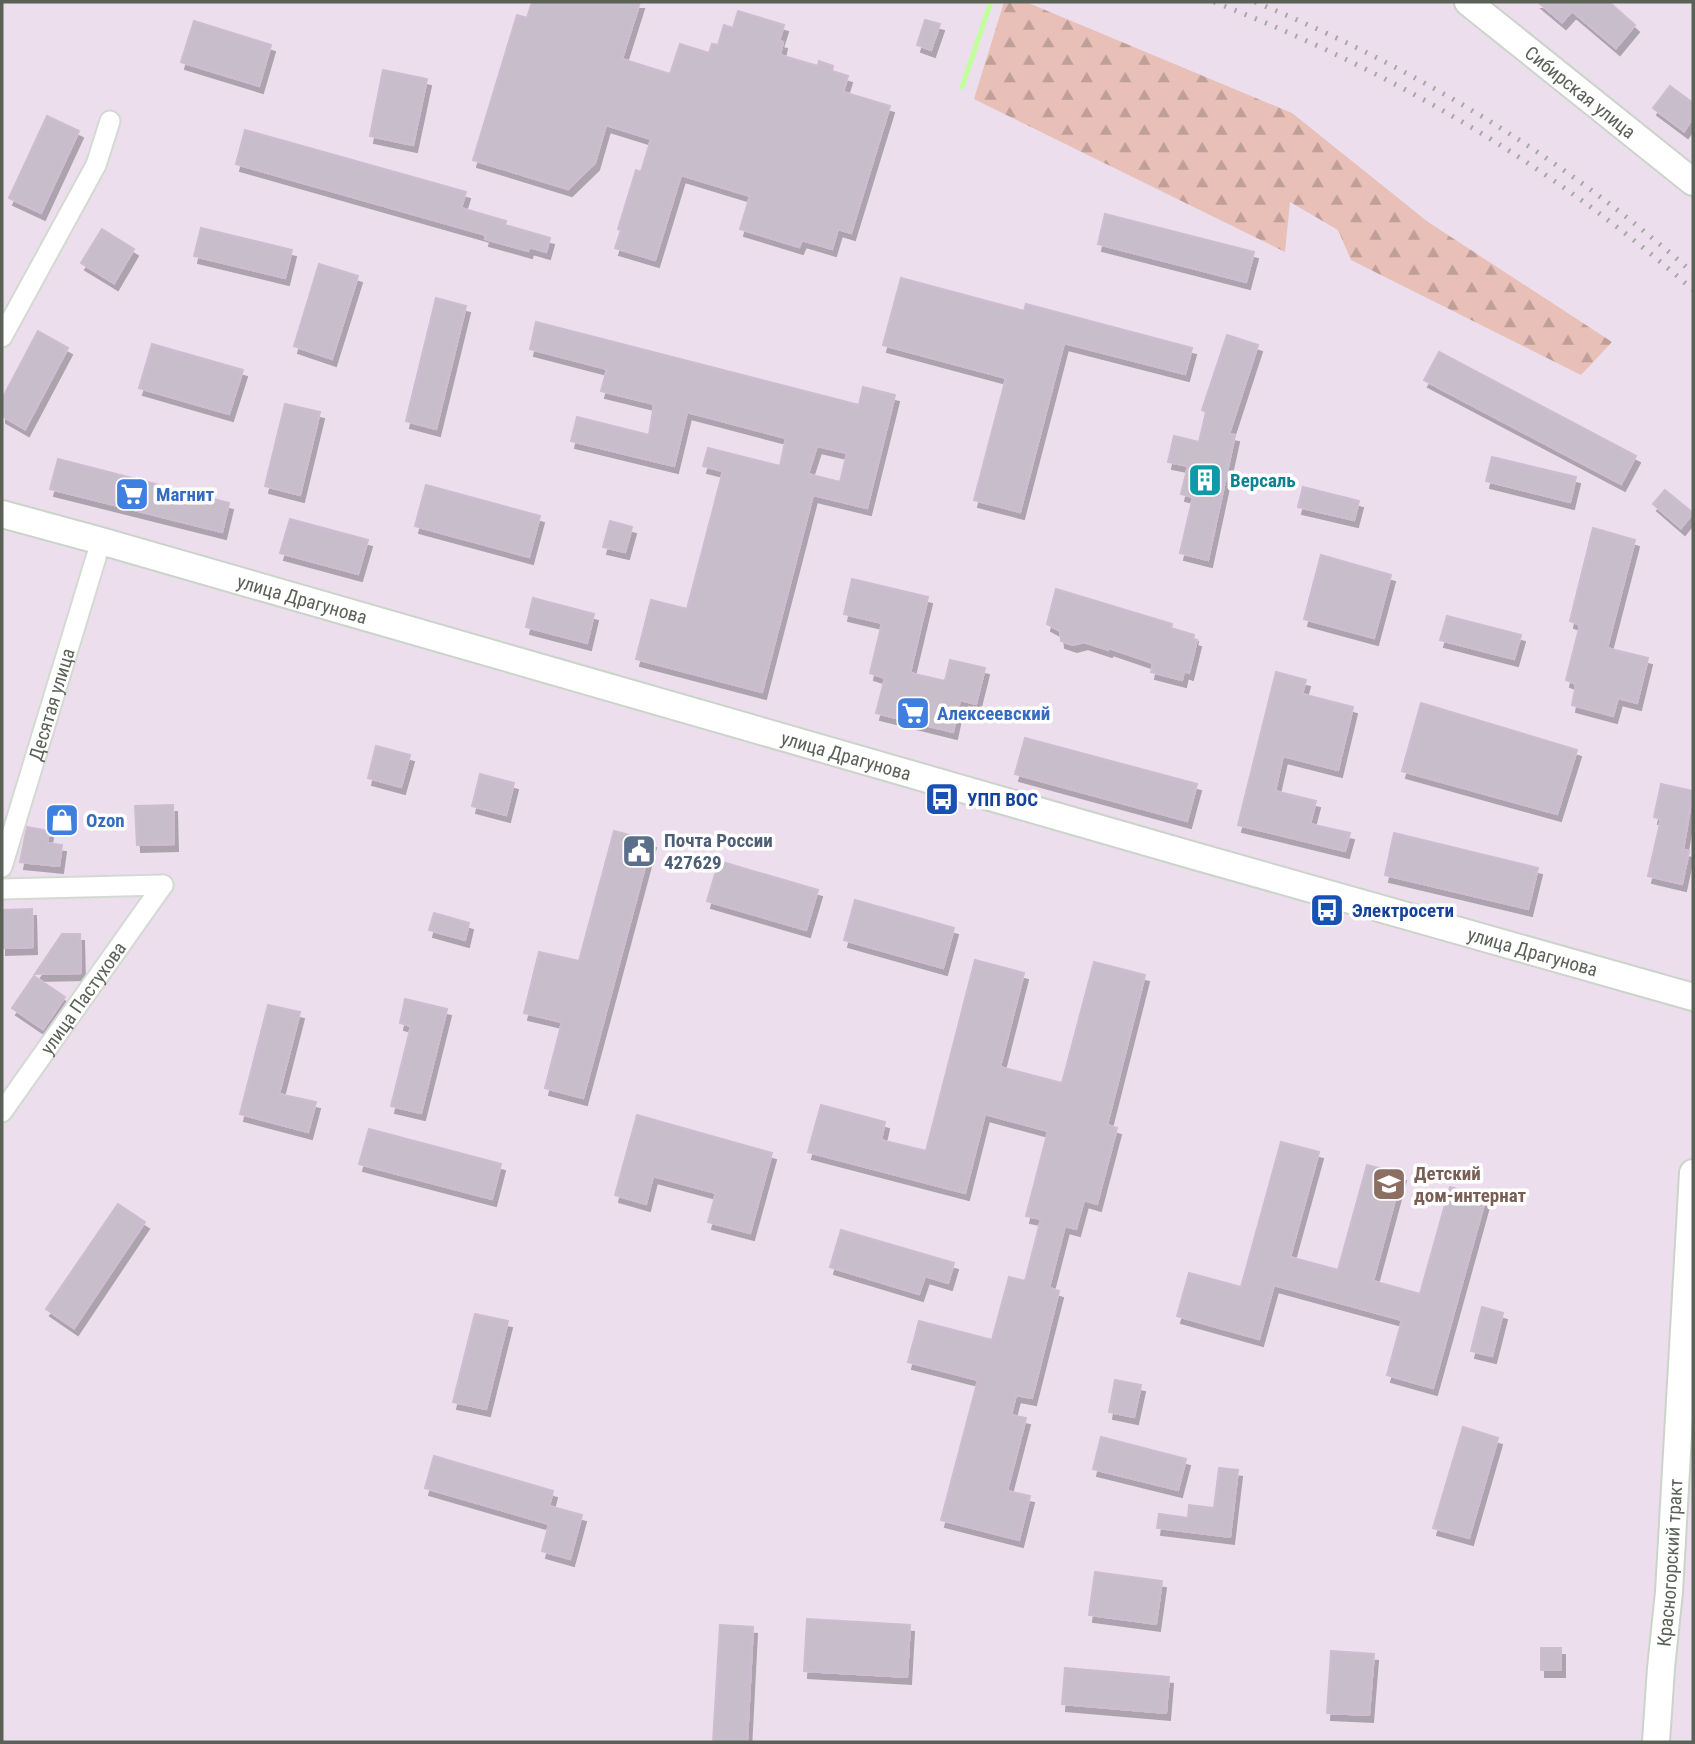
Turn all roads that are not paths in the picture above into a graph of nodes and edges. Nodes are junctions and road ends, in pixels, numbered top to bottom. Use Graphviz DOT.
graph roads {
  1 [pos="1468,2"];
  2 [pos="110,121"];
  3 [pos="1693,182"];
  4 [pos="2,337"];
  5 [pos="2,514"];
  6 [pos="101,541"];
  7 [pos="2,867"];
  8 [pos="2,889"];
  9 [pos="1693,997"];
  10 [pos="10,1085"];
  11 [pos="2,1112"];
  12 [pos="1693,1173"];
  13 [pos="1656,1742"];
  1 -- 3 [label="main road, Сибирская улица"];
  2 -- 4 [label="street"];
  5 -- 6 [label="main road, улица Драгунова"];
  6 -- 7 [label="street, Десятая улица"];
  6 -- 9 [label="main road, улица Драгунова"];
  8 -- 10 [label="street, улица Пастухова"];
  10 -- 11 [label="street, улица Пастухова"];
  12 -- 13 [label="main road, Красногорский тракт"];
}
